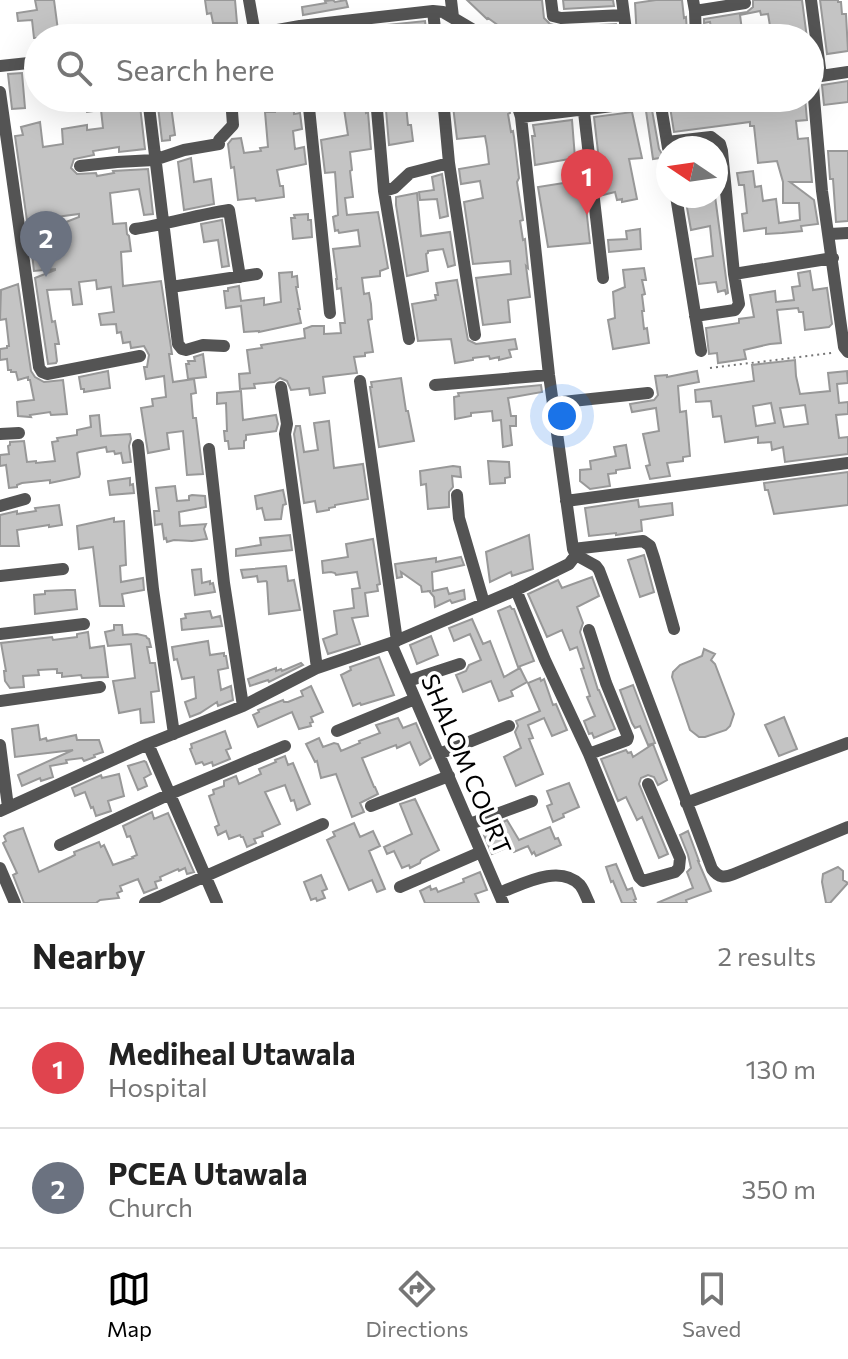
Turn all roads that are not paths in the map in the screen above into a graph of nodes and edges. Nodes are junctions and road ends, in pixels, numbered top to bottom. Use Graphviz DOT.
graph roads {
  1 [pos="249,0"];
  2 [pos="451,0"];
  3 [pos="551,0"];
  4 [pos="622,0"];
  5 [pos="811,0"];
  6 [pos="745,3"];
  7 [pos="694,6"];
  8 [pos="433,11"];
  9 [pos="624,15"];
  10 [pos="453,17"];
  11 [pos="368,19"];
  12 [pos="253,24"];
  13 [pos="342,24"];
  14 [pos="369,24"];
  15 [pos="434,24"];
  16 [pos="464,24"];
  17 [pos="625,24"];
  18 [pos="812,24"];
  19 [pos="24,63"];
  20 [pos="0,66"];
  21 [pos="848,72"];
  22 [pos="824,74"];
  23 [pos="0,92"];
  24 [pos="149,112"];
  25 [pos="232,112"];
  26 [pos="309,112"];
  27 [pos="377,112"];
  28 [pos="444,112"];
  29 [pos="519,112"];
  30 [pos="562,112"];
  31 [pos="584,112"];
  32 [pos="667,112"];
  33 [pos="817,112"];
  34 [pos="521,117"];
  35 [pos="668,136"];
  36 [pos="154,160"];
  37 [pos="449,163"];
  38 [pos="80,166"];
  39 [pos="384,191"];
  40 [pos="678,208"];
  41 [pos="728,208"];
  42 [pos="163,225"];
  43 [pos="135,229"];
  44 [pos="848,233"];
  45 [pos="830,234"];
  46 [pos="833,258"];
  47 [pos="257,274"];
  48 [pos="734,274"];
  49 [pos="240,277"];
  50 [pos="603,278"];
  51 [pos="842,279"];
  52 [pos="171,287"];
  53 [pos="330,313"];
  54 [pos="695,316"];
  55 [pos="475,335"];
  56 [pos="409,339"];
  57 [pos="224,346"];
  58 [pos="701,351"];
  59 [pos="847,352"];
  60 [pos="140,356"];
  61 [pos="549,375"];
  62 [pos="360,381"];
  63 [pos="435,385"];
  64 [pos="281,387"];
  65 [pos="648,393"];
  66 [pos="553,403"];
  67 [pos="19,433"];
  68 [pos="0,434"];
  69 [pos="138,445"];
  70 [pos="209,449"];
  71 [pos="848,463"];
  72 [pos="457,495"];
  73 [pos="25,499"];
  74 [pos="566,501"];
  75 [pos="0,506"];
  76 [pos="574,552"];
  77 [pos="63,569"];
  78 [pos="0,576"];
  79 [pos="516,590"];
  80 [pos="484,603"];
  81 [pos="84,624"];
  82 [pos="674,629"];
  83 [pos="589,630"];
  84 [pos="0,634"];
  85 [pos="394,642"];
  86 [pos="460,664"];
  87 [pos="317,668"];
  88 [pos="408,681"];
  89 [pos="100,687"];
  90 [pos="415,699"];
  91 [pos="0,701"];
  92 [pos="243,706"];
  93 [pos="509,726"];
  94 [pos="337,731"];
  95 [pos="174,734"];
  96 [pos="848,743"];
  97 [pos="148,744"];
  98 [pos="0,745"];
  99 [pos="285,746"];
  100 [pos="439,754"];
  101 [pos="589,754"];
  102 [pos="449,776"];
  103 [pos="648,784"];
  104 [pos="170,794"];
  105 [pos="532,801"];
  106 [pos="686,803"];
  107 [pos="371,806"];
  108 [pos="4,809"];
  109 [pos="323,824"];
  110 [pos="470,824"];
  111 [pos="848,827"];
  112 [pos="60,845"];
  113 [pos="481,852"];
  114 [pos="0,868"];
  115 [pos="206,877"];
  116 [pos="400,887"];
  117 [pos="501,898"];
  118 [pos="15,903"];
  119 [pos="145,903"];
  120 [pos="217,903"];
  121 [pos="589,903"];
  1 -- 12 [label="street"];
  2 -- 10 [label="street"];
  3 -- 9 [label="street"];
  4 -- 9 [label="street"];
  5 -- 18 [label="street"];
  6 -- 7 [label="street"];
  8 -- 10 [label="street"];
  8 -- 11 [label="street"];
  8 -- 15 [label="street"];
  9 -- 17 [label="street"];
  10 -- 16 [label="street"];
  11 -- 13 [label="street"];
  11 -- 14 [label="street"];
  19 -- 20 [label="street"];
  21 -- 22 [label="street"];
  23 -- 60 [label="street"];
  24 -- 36 [label="street"];
  25 -- 36 [label="street"];
  26 -- 53 [label="street"];
  27 -- 39 [label="street"];
  28 -- 37 [label="street"];
  29 -- 34 [label="street"];
  30 -- 34 [label="street"];
  31 -- 50 [label="street"];
  32 -- 35 [label="street"];
  33 -- 45 [label="street"];
  34 -- 61 [label="street"];
  36 -- 38 [label="street"];
  36 -- 42 [label="street"];
  37 -- 39 [label="street"];
  37 -- 55 [label="street"];
  39 -- 56 [label="street"];
  40 -- 54 [label="street"];
  41 -- 48 [label="street"];
  42 -- 43 [label="street"];
  42 -- 49 [label="street"];
  42 -- 52 [label="street"];
  44 -- 45 [label="street"];
  45 -- 46 [label="street"];
  46 -- 48 [label="street"];
  46 -- 51 [label="street"];
  47 -- 49 [label="street"];
  48 -- 54 [label="street"];
  49 -- 52 [label="street"];
  51 -- 59 [label="street"];
  52 -- 57 [label="street"];
  54 -- 58 [label="street"];
  61 -- 63 [label="street"];
  61 -- 66 [label="street"];
  62 -- 85 [label="street, SHALOM COURT"];
  64 -- 87 [label="street"];
  65 -- 66 [label="street"];
  66 -- 74 [label="street"];
  67 -- 68 [label="street"];
  69 -- 95 [label="street"];
  70 -- 92 [label="street"];
  71 -- 74 [label="street"];
  72 -- 80 [label="street"];
  73 -- 75 [label="street"];
  74 -- 76 [label="street"];
  76 -- 79 [label="street"];
  76 -- 82 [label="street"];
  76 -- 106 [label="street"];
  77 -- 78 [label="street"];
  79 -- 80 [label="street"];
  79 -- 101 [label="street"];
  80 -- 85 [label="street"];
  81 -- 84 [label="street"];
  83 -- 101 [label="street"];
  85 -- 87 [label="street"];
  85 -- 88 [label="street, SHALOM COURT"];
  86 -- 88 [label="street"];
  87 -- 92 [label="street"];
  88 -- 90 [label="street, SHALOM COURT"];
  89 -- 91 [label="street"];
  90 -- 94 [label="street"];
  90 -- 100 [label="street, SHALOM COURT"];
  92 -- 95 [label="street"];
  93 -- 100 [label="street"];
  95 -- 97 [label="street"];
  96 -- 106 [label="street"];
  97 -- 104 [label="street"];
  97 -- 108 [label="street"];
  98 -- 108 [label="street"];
  99 -- 104 [label="street"];
  100 -- 102 [label="street, SHALOM COURT"];
  101 -- 103 [label="street"];
  102 -- 107 [label="street"];
  102 -- 110 [label="street, SHALOM COURT"];
  104 -- 112 [label="street"];
  104 -- 115 [label="street"];
  105 -- 110 [label="street"];
  106 -- 111 [label="street"];
  109 -- 115 [label="street"];
  110 -- 113 [label="street, SHALOM COURT"];
  113 -- 116 [label="street"];
  113 -- 117 [label="street, SHALOM COURT"];
  114 -- 118 [label="street"];
  115 -- 119 [label="street"];
  115 -- 120 [label="street"];
  117 -- 121 [label="street"];
}
